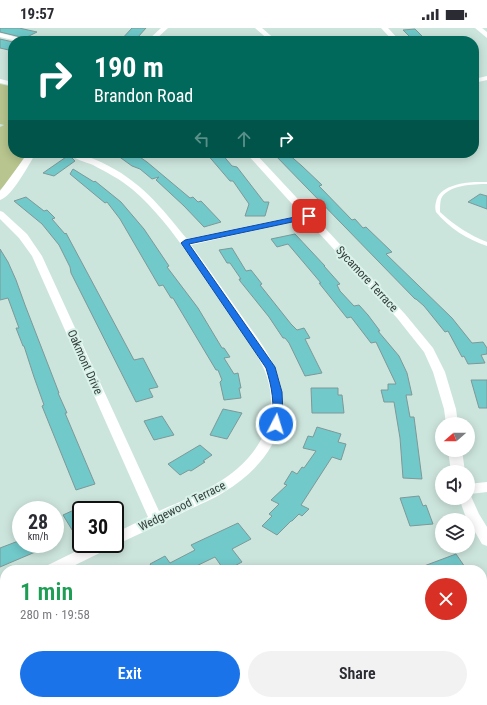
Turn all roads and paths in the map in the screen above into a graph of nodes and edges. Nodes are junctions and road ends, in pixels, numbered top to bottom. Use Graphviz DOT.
graph roads {
  1 [pos="165,28"];
  2 [pos="258,28"];
  3 [pos="384,28"];
  4 [pos="478,28"];
  5 [pos="156,36"];
  6 [pos="268,36"];
  7 [pos="392,36"];
  8 [pos="487,36"];
  9 [pos="29,158"];
  10 [pos="86,158"];
  11 [pos="255,158"];
  12 [pos="487,183"];
  13 [pos="0,197"];
  14 [pos="0,214"];
  15 [pos="309,216"];
  16 [pos="185,243"];
  17 [pos="487,244"];
  18 [pos="451,417"];
  19 [pos="487,488"];
  20 [pos="475,489"];
  21 [pos="468,505"];
  22 [pos="156,520"];
  23 [pos="124,535"];
  24 [pos="487,540"];
  25 [pos="86,553"];
  26 [pos="61,565"];
  1 -- 5 [label="street"];
  2 -- 6 [label="street"];
  3 -- 7 [label="street"];
  4 -- 8 [label="street"];
  9 -- 13 [label="street"];
  10 -- 16 [label="street, Wedgewood Terrace"];
  11 -- 15 [label="street, Sycamore Terrace"];
  12 -- 17 [label="lane"];
  14 -- 22 [label="street, Oakmont Drive"];
  15 -- 16 [label="street"];
  15 -- 18 [label="street, Sycamore Terrace"];
  16 -- 22 [label="street, Wedgewood Terrace"];
  19 -- 20 [label="street"];
  21 -- 24 [label="street"];
  22 -- 23 [label="street, Wedgewood Terrace"];
  25 -- 26 [label="street"];
}
